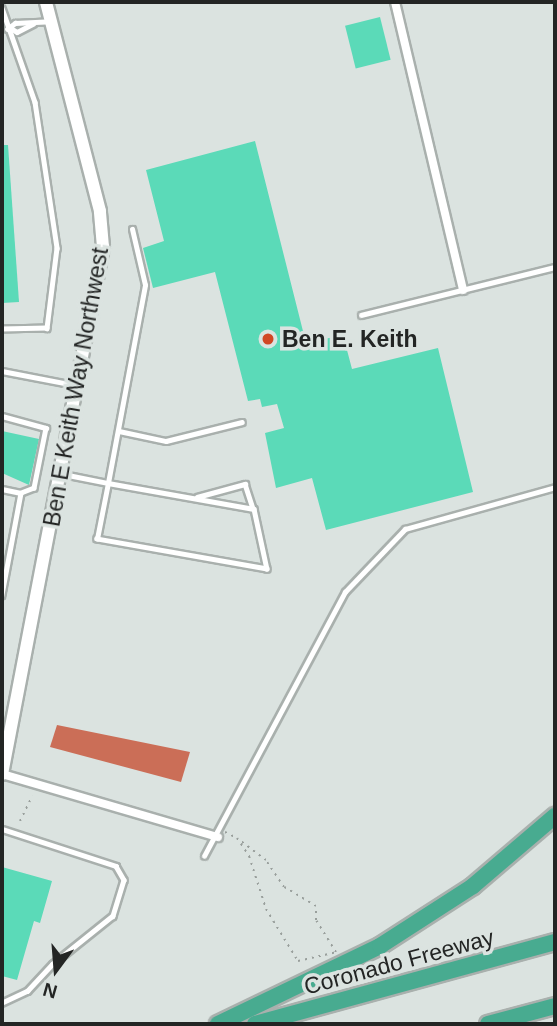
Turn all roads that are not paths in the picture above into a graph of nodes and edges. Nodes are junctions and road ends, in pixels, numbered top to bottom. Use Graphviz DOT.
graph roads {
  1 [pos="46,2"];
  2 [pos="395,2"];
  3 [pos="2,8"];
  4 [pos="51,21"];
  5 [pos="9,29"];
  6 [pos="132,229"];
  7 [pos="555,267"];
  8 [pos="463,290"];
  9 [pos="361,315"];
  10 [pos="2,329"];
  11 [pos="2,371"];
  12 [pos="80,386"];
  13 [pos="2,416"];
  14 [pos="242,422"];
  15 [pos="119,431"];
  16 [pos="63,474"];
  17 [pos="108,483"];
  18 [pos="555,487"];
  19 [pos="2,489"];
  20 [pos="21,493"];
  21 [pos="193,498"];
  22 [pos="254,509"];
  23 [pos="2,594"];
  24 [pos="2,774"];
  25 [pos="555,816"];
  26 [pos="2,829"];
  27 [pos="218,837"];
  28 [pos="204,856"];
  29 [pos="555,943"];
  30 [pos="2,1003"];
  31 [pos="555,1006"];
  32 [pos="218,1024"];
  33 [pos="255,1024"];
  34 [pos="488,1024"];
  1 -- 4 [label="street, Ben E Keith Way Northwest"];
  2 -- 8 [label="street"];
  3 -- 5 [label="lane"];
  4 -- 5 [label="lane"];
  4 -- 12 [label="street, Ben E Keith Way Northwest"];
  5 -- 10 [label="lane"];
  6 -- 15 [label="lane"];
  7 -- 8 [label="lane"];
  8 -- 9 [label="lane"];
  11 -- 12 [label="lane"];
  12 -- 16 [label="street, Ben E Keith Way Northwest"];
  13 -- 20 [label="lane"];
  14 -- 15 [label="lane"];
  15 -- 17 [label="lane"];
  16 -- 17 [label="lane"];
  16 -- 24 [label="street, Ben E Keith Way Northwest"];
  17 -- 21 [label="lane"];
  17 -- 22 [label="lane"];
  18 -- 27 [label="lane"];
  19 -- 20 [label="lane"];
  20 -- 23 [label="lane"];
  21 -- 22 [label="lane"];
  21 -- 22 [label="lane"];
  24 -- 27 [label="street"];
  25 -- 32 [label="highway"];
  26 -- 30 [label="lane"];
  27 -- 28 [label="lane"];
  29 -- 33 [label="highway, Coronado Freeway"];
  31 -- 34 [label="highway"];
}
